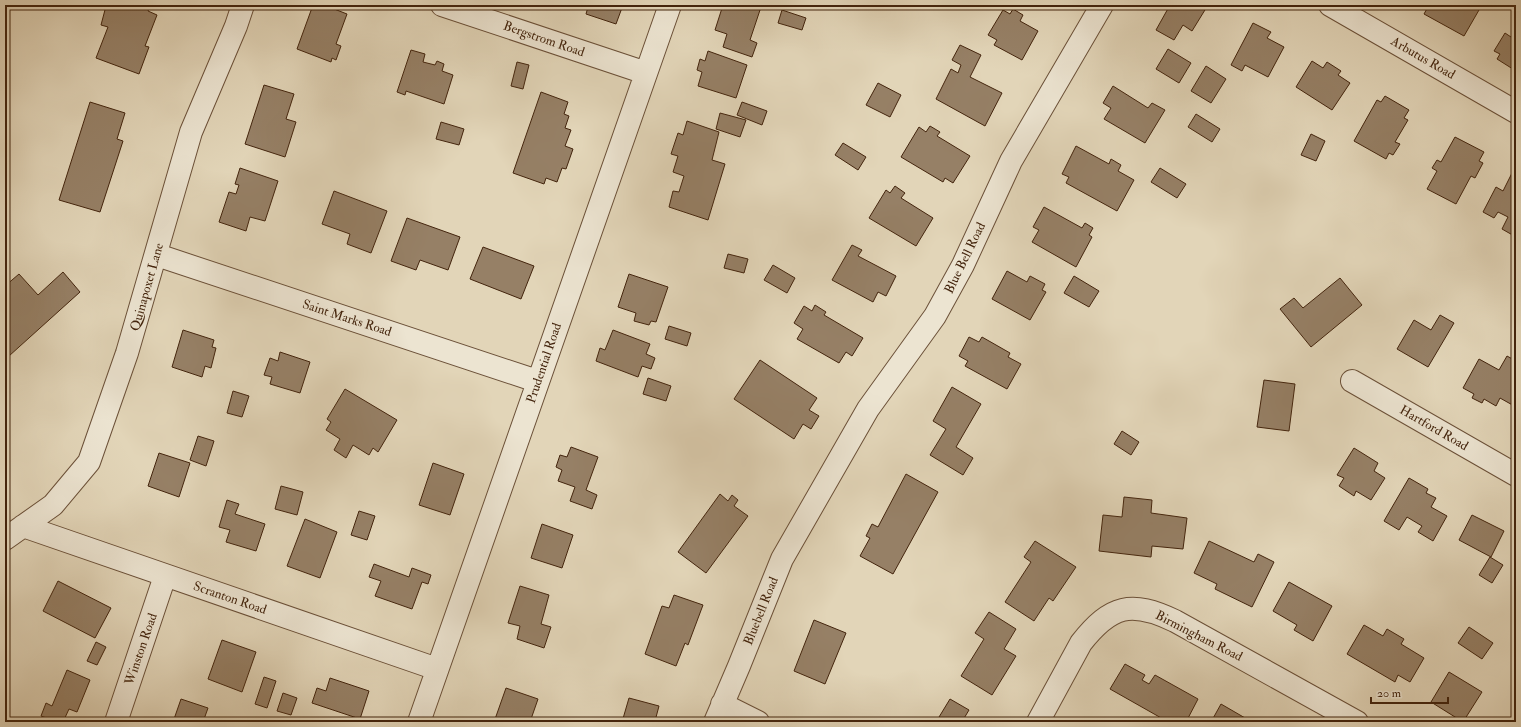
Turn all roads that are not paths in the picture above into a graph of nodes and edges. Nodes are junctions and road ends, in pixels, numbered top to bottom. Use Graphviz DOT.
graph roads {
  1 [pos="243,5"];
  2 [pos="442,5"];
  3 [pos="670,5"];
  4 [pos="1102,5"];
  5 [pos="1330,5"];
  6 [pos="646,73"];
  7 [pos="1516,112"];
  8 [pos="157,255"];
  9 [pos="538,381"];
  10 [pos="1352,381"];
  11 [pos="1516,475"];
  12 [pos="813,502"];
  13 [pos="23,526"];
  14 [pos="5,539"];
  15 [pos="165,576"];
  16 [pos="437,669"];
  17 [pos="718,713"];
  18 [pos="116,722"];
  19 [pos="419,722"];
  20 [pos="758,722"];
  21 [pos="1038,722"];
  22 [pos="1357,722"];
  1 -- 8 [label="street, Quinapoxet Lane"];
  2 -- 6 [label="street, Bergstrom Road"];
  3 -- 6 [label="street, Prudential Road"];
  4 -- 12 [label="street, Blue Bell Road"];
  5 -- 7 [label="street, Arbutus Road"];
  6 -- 9 [label="street, Prudential Road"];
  8 -- 9 [label="street, Saint Marks Road"];
  8 -- 13 [label="street, Quinapoxet Lane"];
  9 -- 16 [label="street, Prudential Road"];
  10 -- 11 [label="street, Hartford Road"];
  12 -- 17 [label="street, Bluebell Road"];
  13 -- 14 [label="street, Quinapoxet Lane"];
  13 -- 15 [label="street, Scranton Road"];
  15 -- 16 [label="street, Scranton Road"];
  15 -- 18 [label="street, Winston Road"];
  16 -- 19 [label="street, Prudential Road"];
  17 -- 20 [label="street"];
  21 -- 22 [label="street, Birmingham Road"];
}
